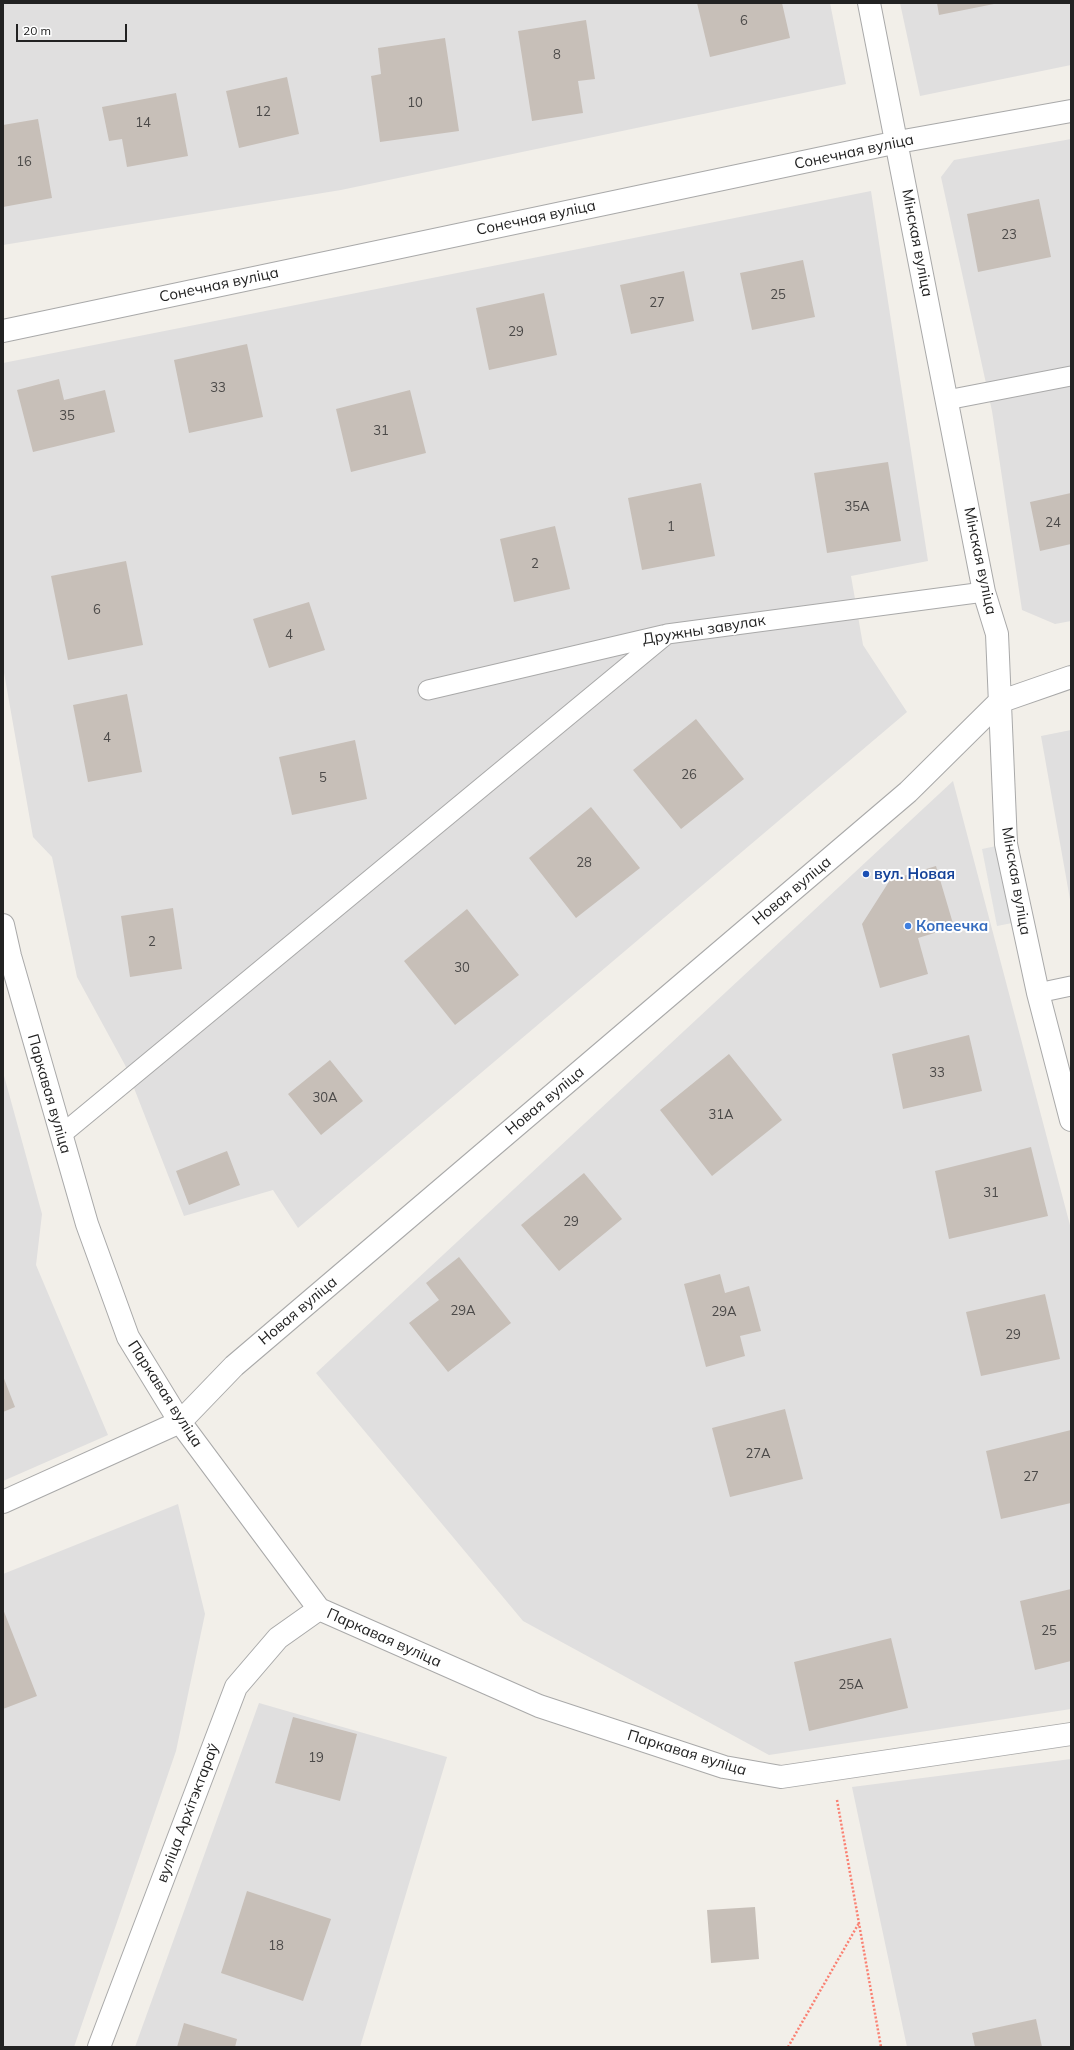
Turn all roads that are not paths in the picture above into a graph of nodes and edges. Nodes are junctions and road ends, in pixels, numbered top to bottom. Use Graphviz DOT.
graph roads {
  1 [pos="869,3"];
  2 [pos="1071,111"];
  3 [pos="898,142"];
  4 [pos="3,330"];
  5 [pos="1071,376"];
  6 [pos="947,400"];
  7 [pos="984,592"];
  8 [pos="667,634"];
  9 [pos="1071,677"];
  10 [pos="428,690"];
  11 [pos="999,702"];
  12 [pos="3,925"];
  13 [pos="7,957"];
  14 [pos="1071,986"];
  15 [pos="1038,993"];
  16 [pos="1071,1120"];
  17 [pos="61,1135"];
  18 [pos="180,1422"];
  19 [pos="3,1502"];
  20 [pos="319,1609"];
  21 [pos="1071,1734"];
  22 [pos="99,2047"];
  1 -- 3 [label="street, Мінская вуліца"];
  2 -- 3 [label="street, Сонечная вуліца"];
  3 -- 4 [label="street, Сонечная вуліца"];
  3 -- 6 [label="street, Мінская вуліца"];
  5 -- 6 [label="lane"];
  6 -- 7 [label="street, Мінская вуліца"];
  7 -- 8 [label="lane, Дружны завулак"];
  7 -- 11 [label="street, Мінская вуліца"];
  8 -- 10 [label="lane, Дружны завулак"];
  8 -- 17 [label="lane"];
  9 -- 11 [label="street, Новая вуліца"];
  11 -- 15 [label="street, Мінская вуліца"];
  11 -- 18 [label="street, Новая вуліца"];
  12 -- 13 [label="street, Паркавая вуліца"];
  13 -- 17 [label="street, Паркавая вуліца"];
  14 -- 15 [label="lane"];
  15 -- 16 [label="street, Мінская вуліца"];
  17 -- 18 [label="street, Паркавая вуліца"];
  18 -- 19 [label="street, Новая вуліца"];
  18 -- 20 [label="street, Паркавая вуліца"];
  20 -- 21 [label="street, Паркавая вуліца"];
  20 -- 22 [label="street, вуліца Архітэктараў"];
}
